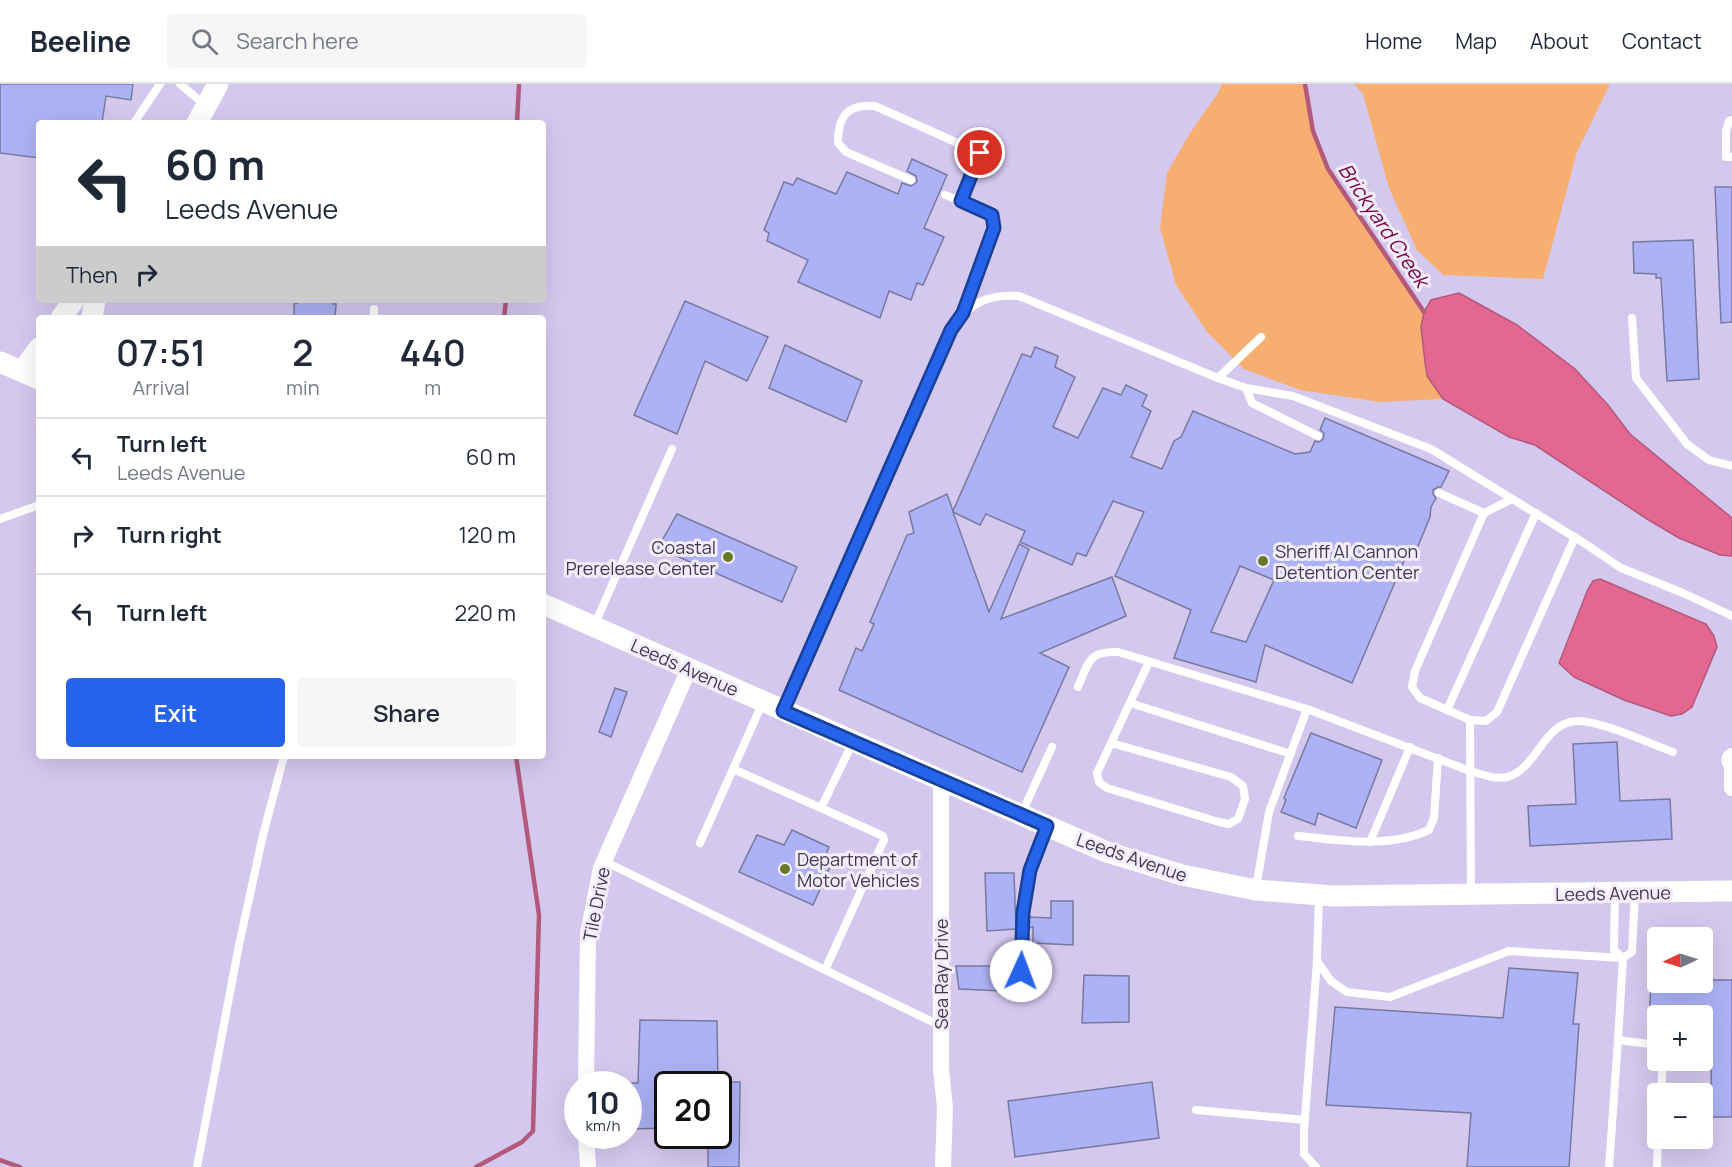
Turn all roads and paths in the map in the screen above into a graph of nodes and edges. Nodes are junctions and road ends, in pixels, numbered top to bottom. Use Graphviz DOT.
graph roads {
  1 [pos="160,84"];
  2 [pos="180,84"];
  3 [pos="218,84"];
  4 [pos="202,114"];
  5 [pos="136,120"];
  6 [pos="1732,120"];
  7 [pos="1732,157"];
  8 [pos="911,180"];
  9 [pos="945,195"];
  10 [pos="961,201"];
  11 [pos="963,313"];
  12 [pos="1632,318"];
  13 [pos="1261,337"];
  14 [pos="36,358"];
  15 [pos="0,362"];
  16 [pos="31,375"];
  17 [pos="1218,378"];
  18 [pos="1246,388"];
  19 [pos="1317,436"];
  20 [pos="672,449"];
  21 [pos="1732,465"];
  22 [pos="1439,493"];
  23 [pos="1512,499"];
  24 [pos="36,506"];
  25 [pos="1484,513"];
  26 [pos="1536,513"];
  27 [pos="0,519"];
  28 [pos="1575,537"];
  29 [pos="546,604"];
  30 [pos="1732,616"];
  31 [pos="594,626"];
  32 [pos="1149,662"];
  33 [pos="689,669"];
  34 [pos="1078,687"];
  35 [pos="763,702"];
  36 [pos="1130,703"];
  37 [pos="1307,709"];
  38 [pos="1447,710"];
  39 [pos="783,711"];
  40 [pos="1470,720"];
  41 [pos="853,741"];
  42 [pos="1111,743"];
  43 [pos="1052,747"];
  44 [pos="1410,747"];
  45 [pos="1673,752"];
  46 [pos="1290,754"];
  47 [pos="1438,758"];
  48 [pos="283,759"];
  49 [pos="1732,759"];
  50 [pos="733,769"];
  51 [pos="1470,771"];
  52 [pos="940,780"];
  53 [pos="1732,788"];
  54 [pos="821,808"];
  55 [pos="1021,815"];
  56 [pos="1047,826"];
  57 [pos="1298,836"];
  58 [pos="1370,842"];
  59 [pos="700,843"];
  60 [pos="604,861"];
  61 [pos="1256,890"];
  62 [pos="1732,891"];
  63 [pos="1625,892"];
  64 [pos="1471,894"];
  65 [pos="1319,895"];
  66 [pos="1623,958"];
  67 [pos="1317,961"];
  68 [pos="825,970"];
  69 [pos="1021,971"];
  70 [pos="941,1026"];
  71 [pos="1617,1040"];
  72 [pos="1647,1044"];
  73 [pos="586,1071"];
  74 [pos="1196,1110"];
  75 [pos="1305,1120"];
  76 [pos="587,1149"];
  77 [pos="1658,1149"];
  78 [pos="196,1167"];
  79 [pos="588,1167"];
  80 [pos="943,1167"];
  81 [pos="1316,1167"];
  82 [pos="1609,1167"];
  83 [pos="1657,1167"];
  1 -- 5 [label="lane"];
  2 -- 4 [label="lane"];
  3 -- 4 [label="street"];
  6 -- 7 [label="lane"];
  8 -- 10 [label="lane"];
  9 -- 10 [label="lane"];
  10 -- 11 [label="lane"];
  11 -- 17 [label="lane"];
  11 -- 39 [label="lane"];
  12 -- 21 [label="lane"];
  13 -- 17 [label="lane"];
  14 -- 16 [label="street"];
  15 -- 16 [label="street"];
  17 -- 18 [label="lane"];
  18 -- 19 [label="lane"];
  18 -- 23 [label="lane"];
  20 -- 31 [label="lane"];
  22 -- 25 [label="lane"];
  23 -- 25 [label="lane"];
  23 -- 26 [label="lane"];
  24 -- 27 [label="lane"];
  25 -- 38 [label="lane"];
  26 -- 28 [label="lane"];
  26 -- 38 [label="lane"];
  28 -- 30 [label="lane"];
  28 -- 40 [label="lane"];
  29 -- 31 [label="street, Leeds Avenue"];
  31 -- 33 [label="street, Leeds Avenue"];
  32 -- 34 [label="lane"];
  32 -- 36 [label="lane"];
  32 -- 37 [label="lane"];
  33 -- 35 [label="street, Leeds Avenue"];
  33 -- 60 [label="street, Tile Drive"];
  35 -- 39 [label="street, Leeds Avenue"];
  35 -- 50 [label="lane"];
  36 -- 42 [label="lane"];
  36 -- 46 [label="lane"];
  37 -- 44 [label="lane"];
  37 -- 46 [label="lane"];
  38 -- 40 [label="lane"];
  39 -- 41 [label="street, Leeds Avenue"];
  40 -- 51 [label="lane"];
  41 -- 52 [label="street, Leeds Avenue"];
  41 -- 54 [label="lane"];
  42 -- 42 [label="lane"];
  43 -- 55 [label="lane"];
  44 -- 47 [label="lane"];
  44 -- 58 [label="lane"];
  45 -- 51 [label="lane"];
  46 -- 61 [label="lane"];
  47 -- 51 [label="lane"];
  47 -- 58 [label="lane"];
  48 -- 78 [label="lane"];
  49 -- 53 [label="street"];
  50 -- 54 [label="lane"];
  50 -- 59 [label="lane"];
  51 -- 64 [label="lane"];
  52 -- 55 [label="street, Leeds Avenue"];
  52 -- 70 [label="street, Sea Ray Drive"];
  54 -- 68 [label="lane"];
  55 -- 56 [label="street, Leeds Avenue"];
  56 -- 61 [label="street, Leeds Avenue"];
  56 -- 69 [label="lane"];
  57 -- 58 [label="lane"];
  60 -- 68 [label="lane"];
  60 -- 73 [label="street, Tile Drive"];
  61 -- 65 [label="street, Leeds Avenue"];
  62 -- 63 [label="street, Leeds Avenue"];
  63 -- 64 [label="street, Leeds Avenue"];
  63 -- 66 [label="lane"];
  63 -- 66 [label="lane"];
  64 -- 65 [label="street, Leeds Avenue"];
  65 -- 67 [label="lane"];
  66 -- 67 [label="lane"];
  66 -- 71 [label="lane"];
  67 -- 75 [label="lane"];
  68 -- 70 [label="lane"];
  70 -- 80 [label="street, Sea Ray Drive"];
  71 -- 72 [label="lane"];
  71 -- 82 [label="lane"];
  74 -- 75 [label="lane"];
  75 -- 81 [label="lane"];
  76 -- 79 [label="street"];
  77 -- 83 [label="lane"];
}
